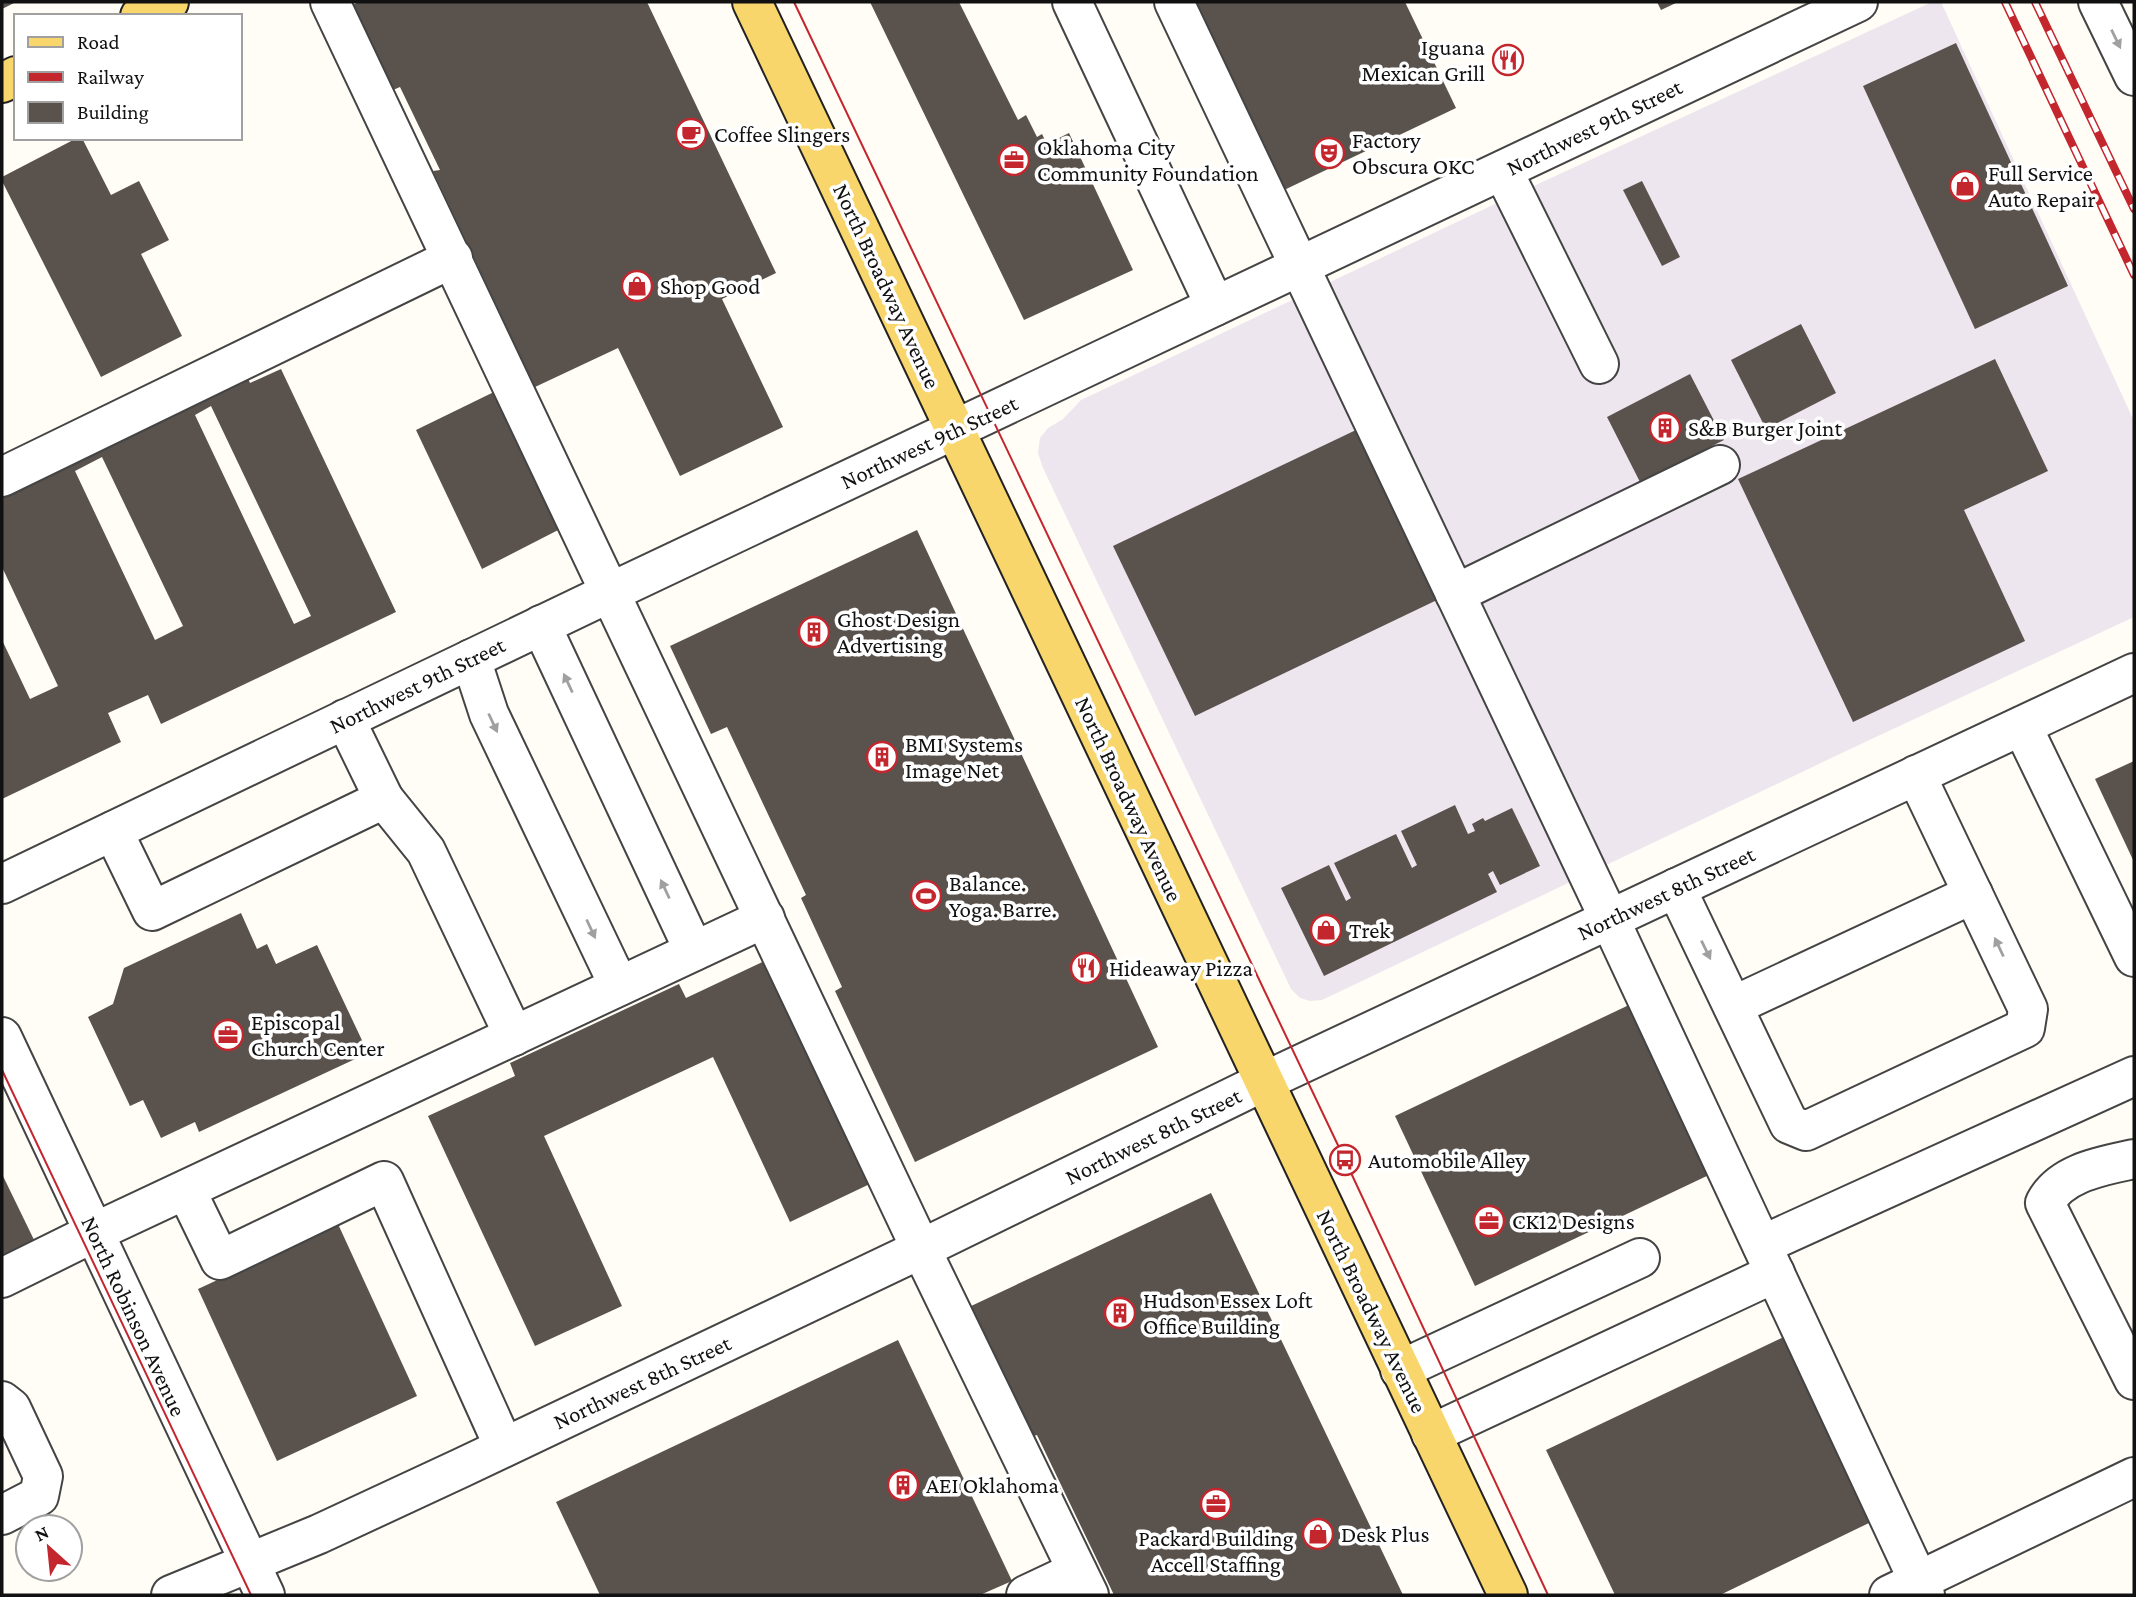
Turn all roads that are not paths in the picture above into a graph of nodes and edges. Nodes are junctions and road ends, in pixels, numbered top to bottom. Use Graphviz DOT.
graph roads {
  1 [pos="169,2"];
  2 [pos="330,2"];
  3 [pos="752,2"];
  4 [pos="1072,2"];
  5 [pos="1174,2"];
  6 [pos="1858,2"];
  7 [pos="2098,2"];
  8 [pos="1819,10"];
  9 [pos="145,14"];
  10 [pos="2134,76"];
  11 [pos="1503,171"];
  12 [pos="453,258"];
  13 [pos="1299,267"];
  14 [pos="1215,306"];
  15 [pos="1599,364"];
  16 [pos="954,430"];
  17 [pos="1720,465"];
  18 [pos="2,477"];
  19 [pos="611,592"];
  20 [pos="1455,594"];
  21 [pos="541,625"];
  22 [pos="471,659"];
  23 [pos="2134,673"];
  24 [pos="345,719"];
  25 [pos="2021,726"];
  26 [pos="1916,775"];
  27 [pos="384,799"];
  28 [pos="113,831"];
  29 [pos="2,884"];
  30 [pos="1676,888"];
  31 [pos="1973,894"];
  32 [pos="765,918"];
  33 [pos="1610,920"];
  34 [pos="694,951"];
  35 [pos="2134,957"];
  36 [pos="619,986"];
  37 [pos="1733,1006"];
  38 [pos="514,1036"];
  39 [pos="2,1037"];
  40 [pos="2134,1076"];
  41 [pos="1264,1082"];
  42 [pos="2134,1159"];
  43 [pos="186,1190"];
  44 [pos="95,1232"];
  45 [pos="920,1249"];
  46 [pos="1640,1258"];
  47 [pos="1768,1259"];
  48 [pos="2,1278"];
  49 [pos="1401,1370"];
  50 [pos="2134,1380"];
  51 [pos="2,1401"];
  52 [pos="1431,1434"];
  53 [pos="504,1447"];
  54 [pos="2134,1477"];
  55 [pos="2,1515"];
  56 [pos="257,1579"];
  57 [pos="1083,1583"];
  58 [pos="1911,1591"];
  59 [pos="171,1595"];
  60 [pos="1027,1595"];
  61 [pos="1508,1595"];
  1 -- 9 [label="main road"];
  2 -- 12 [label="street"];
  3 -- 16 [label="main road, North Broadway Avenue"];
  4 -- 14 [label="street"];
  5 -- 13 [label="street"];
  6 -- 8 [label="street, Northwest 9th Street"];
  7 -- 10 [label="street, one-way"];
  8 -- 11 [label="street, Northwest 9th Street"];
  11 -- 13 [label="street, Northwest 9th Street"];
  11 -- 15 [label="street"];
  12 -- 18 [label="street"];
  12 -- 19 [label="street"];
  13 -- 14 [label="street, Northwest 9th Street"];
  13 -- 20 [label="street"];
  14 -- 16 [label="street, Northwest 9th Street"];
  16 -- 19 [label="street, Northwest 9th Street"];
  16 -- 41 [label="main road, North Broadway Avenue"];
  17 -- 20 [label="street"];
  19 -- 21 [label="street, Northwest 9th Street"];
  19 -- 32 [label="street"];
  20 -- 33 [label="street"];
  21 -- 22 [label="street, Northwest 9th Street"];
  34 -- 21 [label="street, one-way"];
  22 -- 24 [label="street, Northwest 9th Street"];
  22 -- 36 [label="street, one-way"];
  23 -- 25 [label="street, Northwest 8th Street"];
  24 -- 27 [label="street"];
  24 -- 28 [label="street, Northwest 9th Street"];
  25 -- 26 [label="street, Northwest 8th Street"];
  25 -- 35 [label="street"];
  26 -- 30 [label="street, Northwest 8th Street"];
  26 -- 31 [label="street"];
  27 -- 28 [label="street"];
  27 -- 38 [label="street"];
  28 -- 29 [label="street, Northwest 9th Street"];
  30 -- 33 [label="street, Northwest 8th Street"];
  30 -- 37 [label="street, one-way"];
  31 -- 37 [label="street"];
  37 -- 31 [label="street, one-way"];
  32 -- 34 [label="street"];
  32 -- 45 [label="street"];
  33 -- 41 [label="street, Northwest 8th Street"];
  33 -- 47 [label="street"];
  34 -- 36 [label="street"];
  36 -- 38 [label="street"];
  38 -- 43 [label="street"];
  39 -- 44 [label="street, North Robinson Avenue"];
  40 -- 47 [label="street"];
  41 -- 45 [label="street, Northwest 8th Street"];
  41 -- 49 [label="main road, North Broadway Avenue"];
  42 -- 50 [label="street"];
  43 -- 44 [label="street"];
  43 -- 53 [label="street"];
  44 -- 48 [label="street"];
  44 -- 56 [label="street, North Robinson Avenue"];
  45 -- 53 [label="street, Northwest 8th Street"];
  45 -- 57 [label="street"];
  46 -- 49 [label="street"];
  47 -- 52 [label="street"];
  47 -- 58 [label="street"];
  49 -- 52 [label="main road, North Broadway Avenue"];
  51 -- 55 [label="street"];
  52 -- 61 [label="main road, North Broadway Avenue"];
  53 -- 56 [label="street, Northwest 8th Street"];
  54 -- 58 [label="street"];
  56 -- 59 [label="street, Northwest 8th Street"];
  57 -- 60 [label="street"];
}
